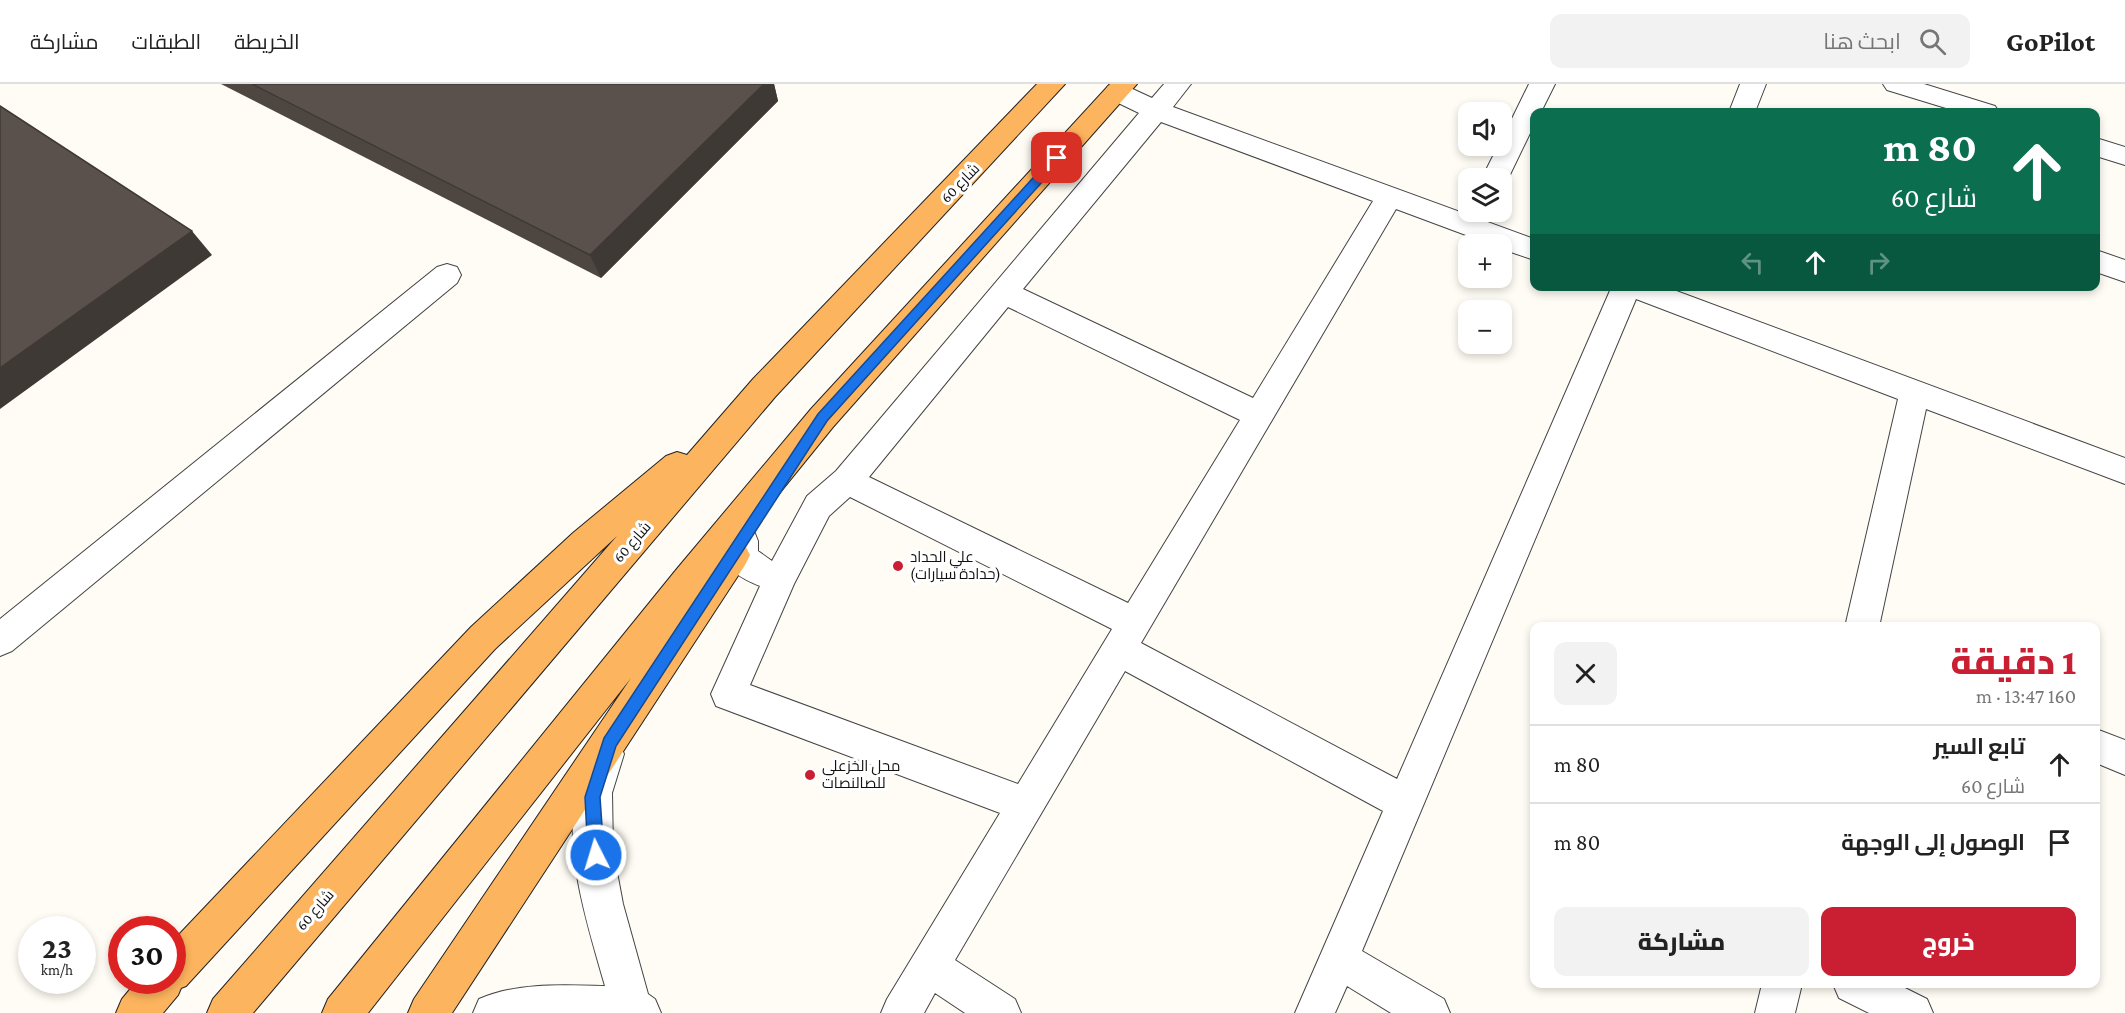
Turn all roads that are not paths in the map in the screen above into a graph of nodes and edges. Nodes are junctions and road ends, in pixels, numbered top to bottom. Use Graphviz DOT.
graph roads {
  1 [pos="1052,84"];
  2 [pos="1178,84"];
  3 [pos="1542,84"];
  4 [pos="1753,84"];
  5 [pos="1896,84"];
  6 [pos="1121,88"];
  7 [pos="1744,108"];
  8 [pos="1973,108"];
  9 [pos="1155,110"];
  10 [pos="2100,148"];
  11 [pos="2125,156"];
  12 [pos="1500,168"];
  13 [pos="1390,196"];
  14 [pos="1458,215"];
  15 [pos="1480,222"];
  16 [pos="1530,248"];
  17 [pos="2100,262"];
  18 [pos="2125,271"];
  19 [pos="447,275"];
  20 [pos="1627,291"];
  21 [pos="1005,293"];
  22 [pos="1671,293"];
  23 [pos="764,388"];
  24 [pos="1915,392"];
  25 [pos="1259,415"];
  26 [pos="822,418"];
  27 [pos="2125,471"];
  28 [pos="847,480"];
  29 [pos="742,541"];
  30 [pos="780,579"];
  31 [pos="1863,622"];
  32 [pos="1126,636"];
  33 [pos="0,640"];
  34 [pos="609,743"];
  35 [pos="2100,748"];
  36 [pos="2125,758"];
  37 [pos="1405,803"];
  38 [pos="1025,806"];
  39 [pos="186,957"];
  40 [pos="1338,959"];
  41 [pos="928,966"];
  42 [pos="1781,988"];
  43 [pos="1861,988"];
  44 [pos="153,994"];
  45 [pos="637,1010"];
  46 [pos="136,1013"];
  47 [pos="227,1013"];
  48 [pos="342,1013"];
  49 [pos="428,1013"];
  50 [pos="493,1013"];
  51 [pos="901,1013"];
  52 [pos="1001,1013"];
  53 [pos="1315,1013"];
  54 [pos="1430,1013"];
  55 [pos="1775,1013"];
  56 [pos="1913,1013"];
  1 -- 23 [label="highway, شارع 60"];
  2 -- 9 [label="street"];
  3 -- 12 [label="street"];
  4 -- 7 [label="street"];
  5 -- 8 [label="street"];
  6 -- 9 [label="street"];
  6 -- 26 [label="highway"];
  9 -- 13 [label="street"];
  9 -- 21 [label="street"];
  10 -- 11 [label="street"];
  13 -- 14 [label="street"];
  13 -- 25 [label="street"];
  15 -- 16 [label="street"];
  17 -- 18 [label="street"];
  19 -- 33 [label="street"];
  20 -- 37 [label="street"];
  21 -- 25 [label="street"];
  21 -- 28 [label="street"];
  22 -- 24 [label="street"];
  23 -- 39 [label="highway"];
  23 -- 47 [label="highway, شارع 60"];
  24 -- 27 [label="street"];
  24 -- 31 [label="street"];
  25 -- 32 [label="street"];
  26 -- 29 [label="highway"];
  26 -- 48 [label="highway"];
  28 -- 30 [label="street"];
  28 -- 32 [label="street"];
  29 -- 30 [label="street"];
  29 -- 34 [label="highway"];
  30 -- 38 [label="street"];
  32 -- 37 [label="street"];
  32 -- 38 [label="street"];
  34 -- 45 [label="street"];
  34 -- 49 [label="highway"];
  35 -- 36 [label="street"];
  37 -- 40 [label="street"];
  38 -- 41 [label="street"];
  40 -- 53 [label="street"];
  40 -- 54 [label="street"];
  41 -- 51 [label="street"];
  41 -- 52 [label="street"];
  42 -- 55 [label="street"];
  43 -- 56 [label="street"];
  44 -- 46 [label="highway"];
  45 -- 50 [label="street"];
}
